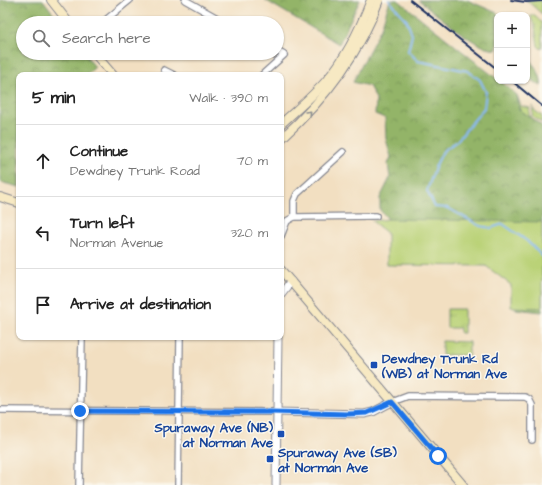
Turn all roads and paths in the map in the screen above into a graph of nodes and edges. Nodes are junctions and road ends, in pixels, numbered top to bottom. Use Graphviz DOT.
graph roads {
  1 [pos="51,0"];
  2 [pos="130,0"];
  3 [pos="185,0"];
  4 [pos="371,0"];
  5 [pos="379,0"];
  6 [pos="64,16"];
  7 [pos="111,16"];
  8 [pos="214,16"];
  9 [pos="100,60"];
  10 [pos="278,60"];
  11 [pos="345,61"];
  12 [pos="164,70"];
  13 [pos="110,72"];
  14 [pos="168,72"];
  15 [pos="265,72"];
  16 [pos="284,121"];
  17 [pos="284,137"];
  18 [pos="343,152"];
  19 [pos="0,197"];
  20 [pos="16,202"];
  21 [pos="376,216"];
  22 [pos="294,217"];
  23 [pos="284,228"];
  24 [pos="284,273"];
  25 [pos="291,281"];
  26 [pos="284,290"];
  27 [pos="82,340"];
  28 [pos="180,340"];
  29 [pos="278,340"];
  30 [pos="392,402"];
  31 [pos="0,410"];
  32 [pos="80,411"];
  33 [pos="179,411"];
  34 [pos="277,412"];
  35 [pos="532,440"];
  36 [pos="79,485"];
  37 [pos="178,485"];
  38 [pos="276,485"];
  39 [pos="463,485"];
  1 -- 6 [label="main road"];
  2 -- 7 [label="street"];
  3 -- 8 [label="street"];
  4 -- 11 [label="main road"];
  5 -- 11 [label="main road"];
  9 -- 13 [label="main road"];
  10 -- 15 [label="street"];
  11 -- 16 [label="main road"];
  17 -- 11 [label="main road, one-way"];
  12 -- 14 [label="street"];
  18 -- 22 [label="street"];
  19 -- 20 [label="main road"];
  21 -- 22 [label="street"];
  22 -- 23 [label="street"];
  24 -- 25 [label="main road"];
  25 -- 26 [label="street"];
  25 -- 30 [label="main road"];
  27 -- 32 [label="street"];
  28 -- 33 [label="street"];
  29 -- 34 [label="street"];
  30 -- 34 [label="street"];
  30 -- 35 [label="street"];
  30 -- 39 [label="main road"];
  31 -- 32 [label="street"];
  32 -- 33 [label="street"];
  32 -- 36 [label="street"];
  33 -- 34 [label="street"];
  33 -- 37 [label="street"];
  34 -- 38 [label="street"];
}
